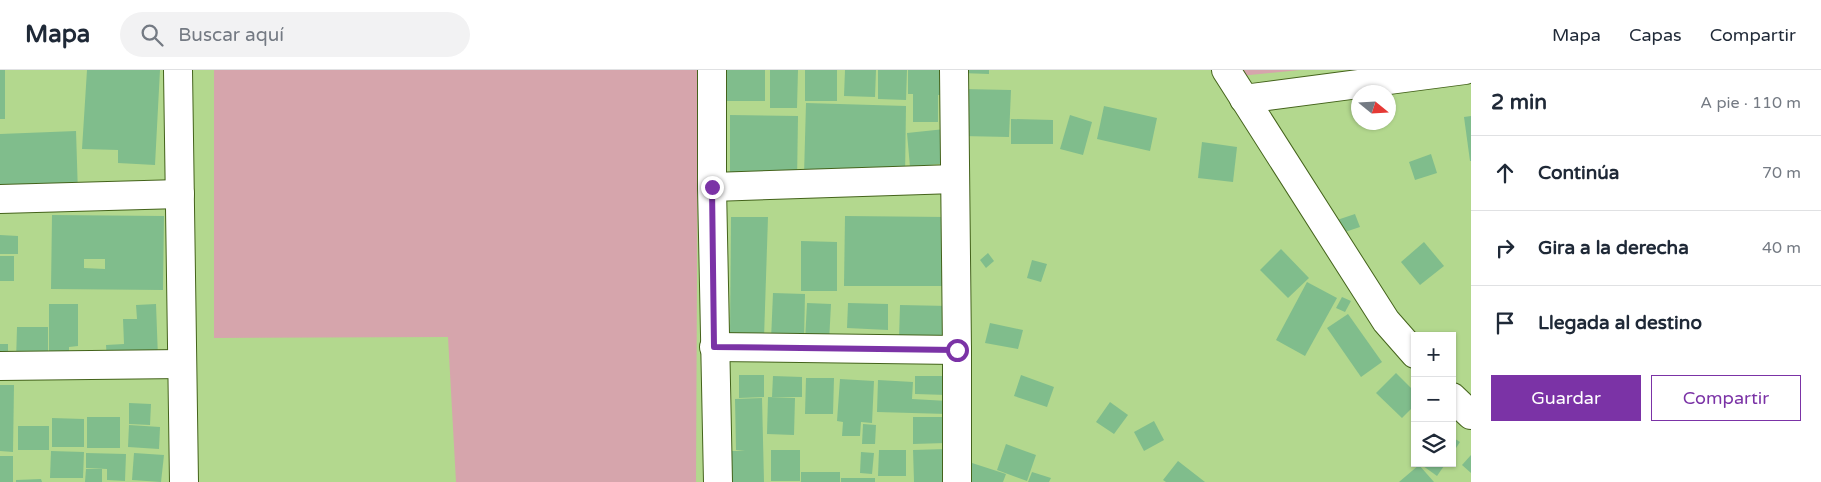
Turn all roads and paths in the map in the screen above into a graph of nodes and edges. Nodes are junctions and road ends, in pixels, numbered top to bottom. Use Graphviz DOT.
graph roads {
  1 [pos="178,70"];
  2 [pos="712,70"];
  3 [pos="954,70"];
  4 [pos="1226,70"];
  5 [pos="1465,70"];
  6 [pos="1244,99"];
  7 [pos="955,179"];
  8 [pos="712,187"];
  9 [pos="180,194"];
  10 [pos="0,199"];
  11 [pos="714,347"];
  12 [pos="1411,349"];
  13 [pos="957,350"];
  14 [pos="182,364"];
  15 [pos="0,366"];
  16 [pos="1456,401"];
  17 [pos="1471,415"];
  18 [pos="184,482"];
  19 [pos="718,482"];
  20 [pos="957,482"];
  1 -- 9 [label="street"];
  2 -- 8 [label="street"];
  3 -- 7 [label="street"];
  4 -- 6 [label="street"];
  5 -- 6 [label="street"];
  6 -- 12 [label="street"];
  7 -- 8 [label="street"];
  7 -- 13 [label="street"];
  8 -- 11 [label="street"];
  9 -- 10 [label="street"];
  9 -- 14 [label="street"];
  11 -- 13 [label="street"];
  11 -- 19 [label="street"];
  13 -- 20 [label="street"];
  14 -- 15 [label="street"];
  14 -- 18 [label="street"];
  16 -- 17 [label="street"];
}
